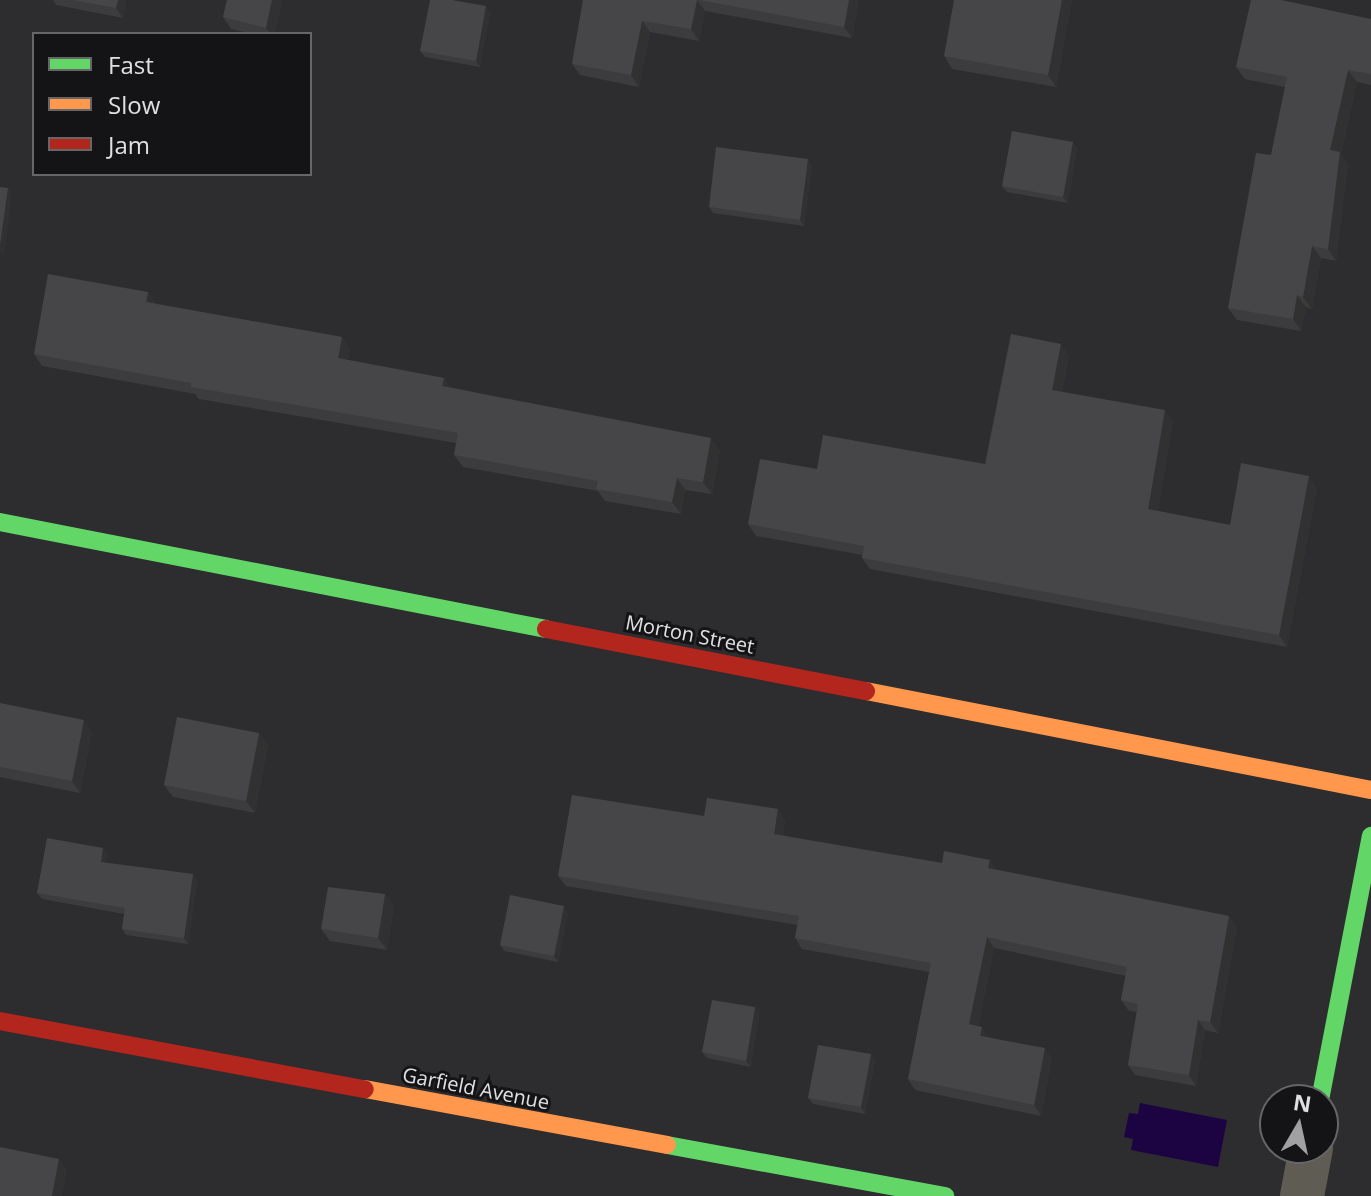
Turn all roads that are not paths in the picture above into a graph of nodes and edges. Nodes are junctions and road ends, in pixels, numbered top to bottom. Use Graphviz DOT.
graph roads {
  1 [pos="0,522"];
  2 [pos="1371,790"];
  3 [pos="1371,836"];
  4 [pos="0,1021"];
  5 [pos="1323,1084"];
  6 [pos="1308,1164"];
  7 [pos="945,1196"];
  8 [pos="1302,1196"];
  1 -- 2 [label="street, Morton Street"];
  3 -- 5 [label="street"];
  4 -- 7 [label="street, Garfield Avenue"];
  6 -- 8 [label="street"];
}
